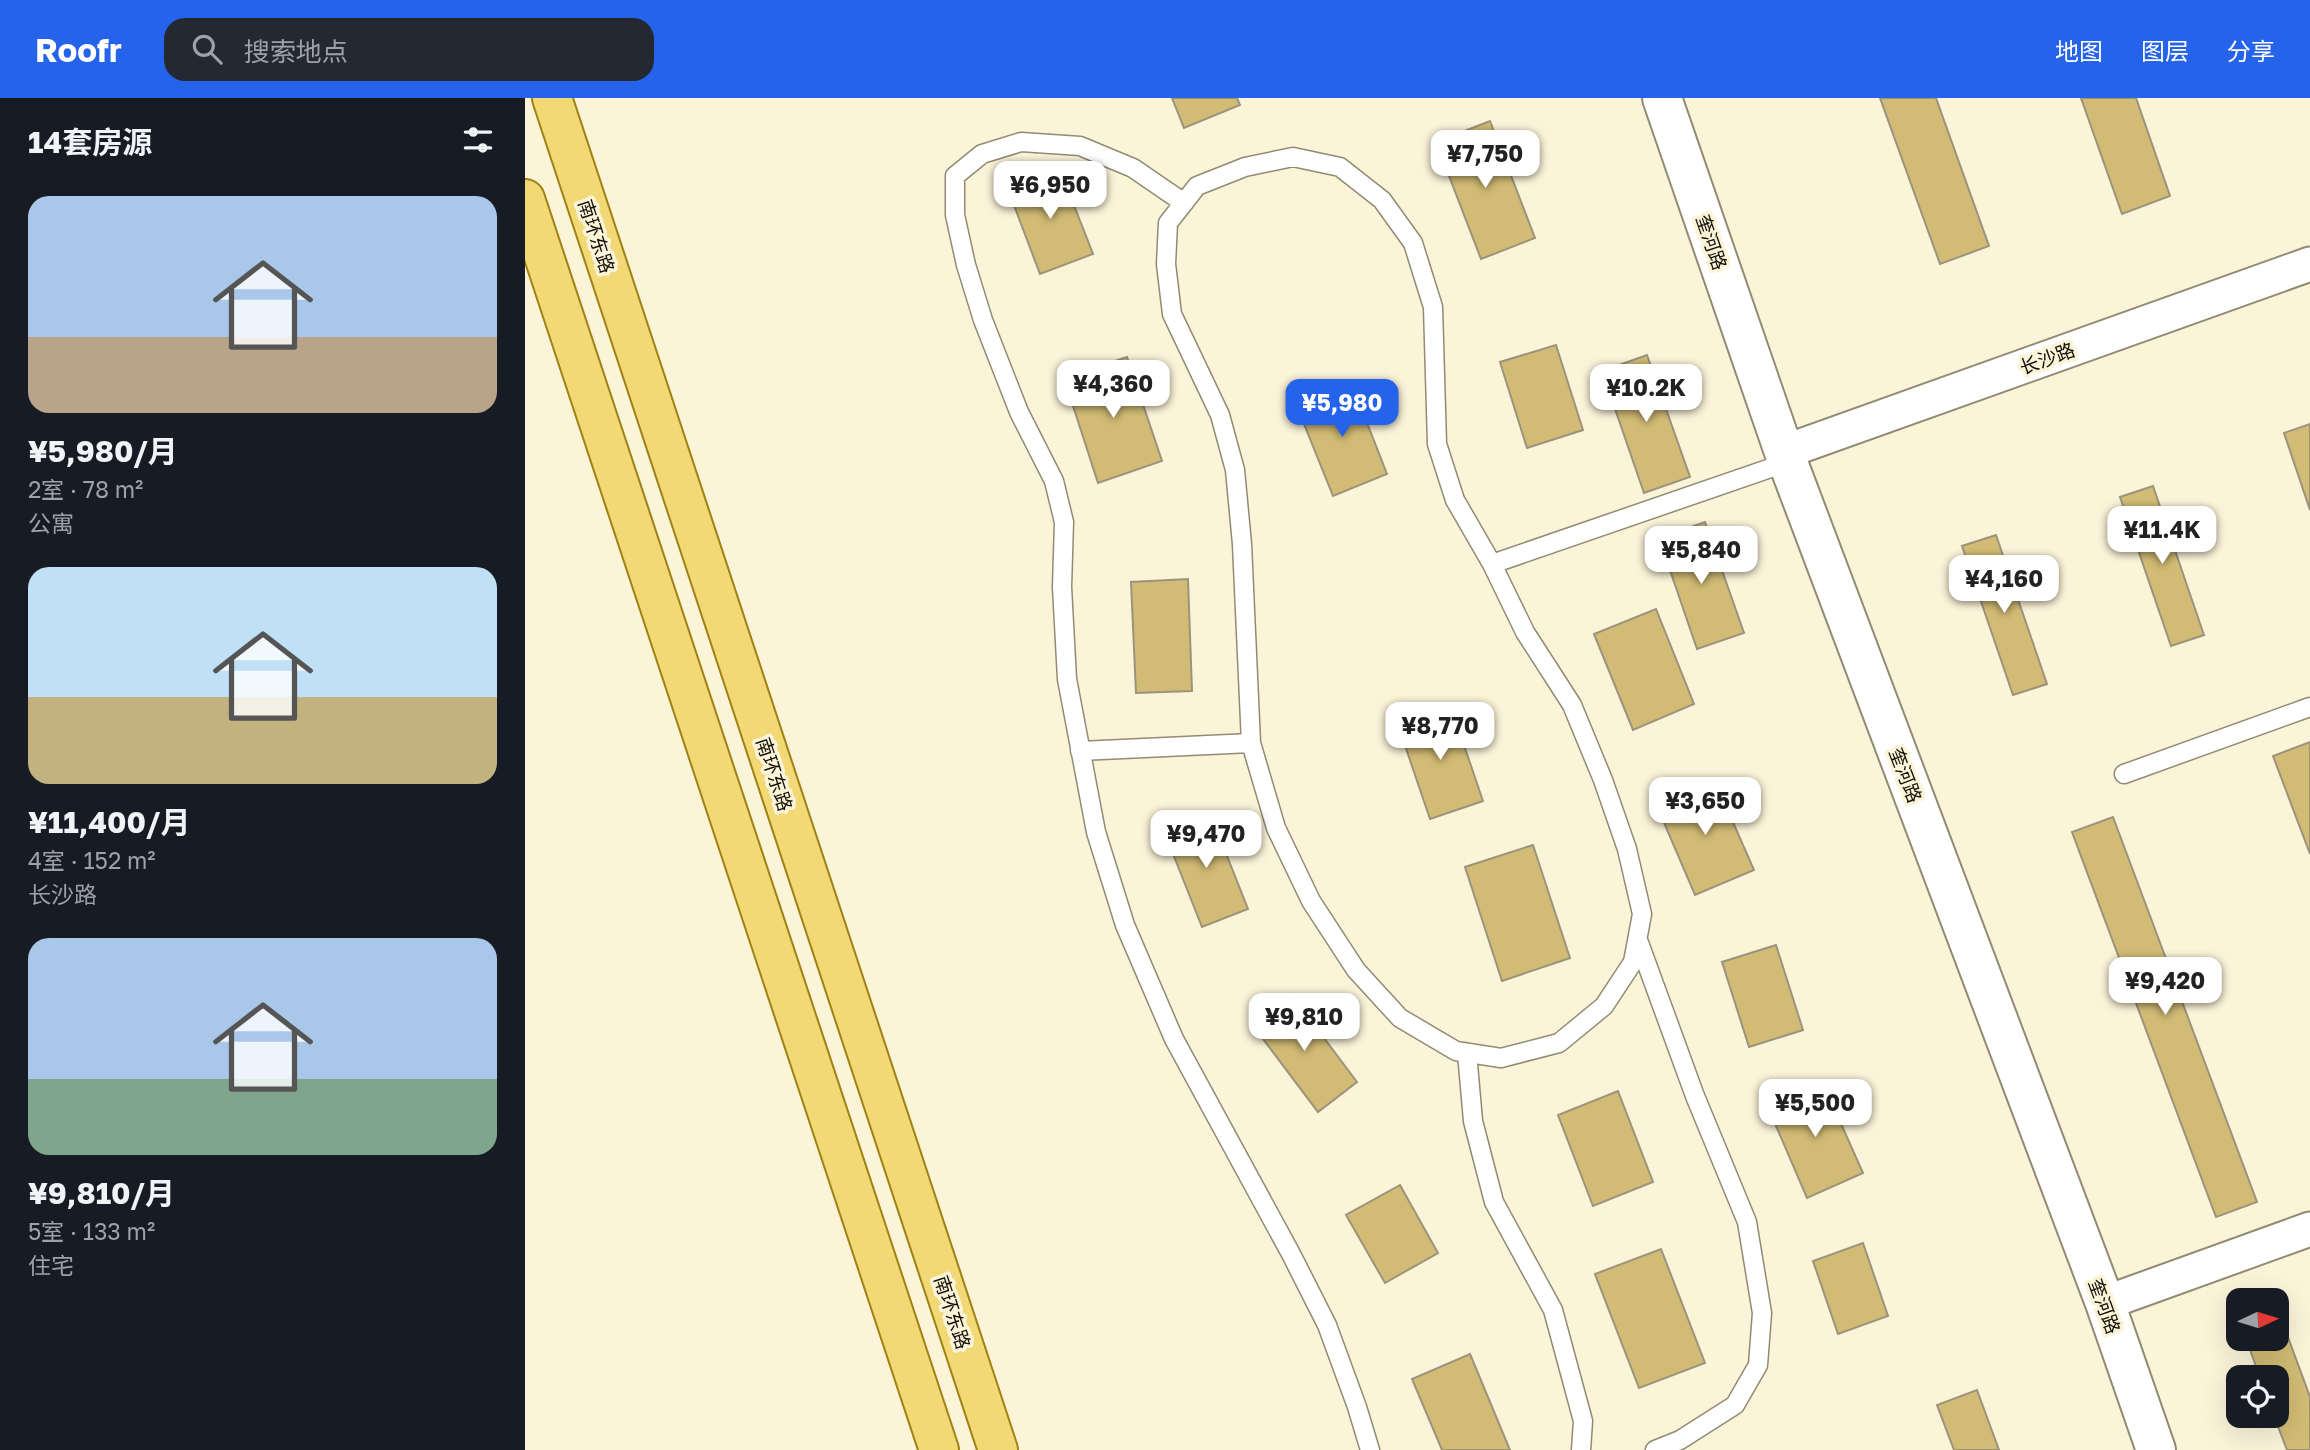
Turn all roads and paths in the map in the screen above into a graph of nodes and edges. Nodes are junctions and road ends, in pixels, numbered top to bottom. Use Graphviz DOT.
graph roads {
  1 [pos="552,98"];
  2 [pos="1662,98"];
  3 [pos="525,199"];
  4 [pos="1184,202"];
  5 [pos="2310,264"];
  6 [pos="1786,457"];
  7 [pos="1492,564"];
  8 [pos="2310,707"];
  9 [pos="1251,743"];
  10 [pos="1080,751"];
  11 [pos="2124,774"];
  12 [pos="1637,939"];
  13 [pos="1467,1052"];
  14 [pos="2310,1229"];
  15 [pos="2105,1303"];
  16 [pos="2147,1448"];
  17 [pos="939,1450"];
  18 [pos="998,1450"];
  19 [pos="1370,1450"];
  20 [pos="1581,1450"];
  21 [pos="1655,1450"];
  1 -- 18 [label="main road, 南环东路"];
  2 -- 6 [label="street, 奎河路"];
  3 -- 17 [label="main road"];
  4 -- 7 [label="lane"];
  4 -- 9 [label="lane"];
  4 -- 10 [label="lane"];
  5 -- 6 [label="street, 长沙路"];
  6 -- 7 [label="lane"];
  6 -- 15 [label="street, 奎河路"];
  7 -- 12 [label="lane"];
  8 -- 11 [label="lane"];
  9 -- 10 [label="lane"];
  9 -- 13 [label="lane"];
  10 -- 19 [label="lane"];
  12 -- 13 [label="lane"];
  12 -- 21 [label="lane"];
  13 -- 20 [label="lane"];
  14 -- 15 [label="street"];
  15 -- 16 [label="street, 奎河路"];
}
